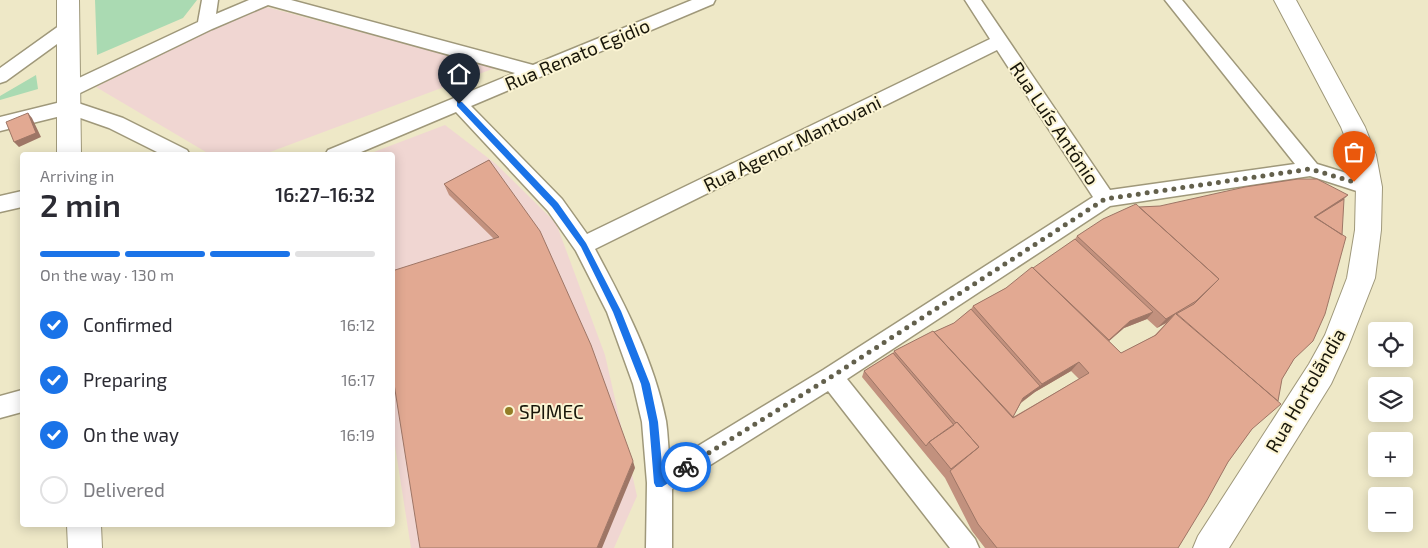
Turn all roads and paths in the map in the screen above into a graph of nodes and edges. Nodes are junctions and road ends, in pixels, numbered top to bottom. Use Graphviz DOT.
graph roads {
  1 [pos="68,0"];
  2 [pos="210,0"];
  3 [pos="264,0"];
  4 [pos="271,0"];
  5 [pos="707,0"];
  6 [pos="973,0"];
  7 [pos="1173,0"];
  8 [pos="1285,0"];
  9 [pos="206,25"];
  10 [pos="69,28"];
  11 [pos="1000,41"];
  12 [pos="534,72"];
  13 [pos="0,77"];
  14 [pos="69,98"];
  15 [pos="459,104"];
  16 [pos="0,124"];
  17 [pos="69,152"];
  18 [pos="174,152"];
  19 [pos="342,152"];
  20 [pos="1310,169"];
  21 [pos="1369,187"];
  22 [pos="20,199"];
  23 [pos="1105,199"];
  24 [pos="0,204"];
  25 [pos="583,245"];
  26 [pos="831,377"];
  27 [pos="20,402"];
  28 [pos="0,407"];
  29 [pos="659,483"];
  30 [pos="84,527"];
  31 [pos="85,548"];
  32 [pos="659,548"];
  33 [pos="966,548"];
  34 [pos="1210,548"];
  1 -- 10 [label="street"];
  2 -- 9 [label="street"];
  3 -- 9 [label="street"];
  4 -- 12 [label="street"];
  5 -- 12 [label="street, Rua Renato Egidio"];
  6 -- 11 [label="street, Rua Luís Antônio"];
  7 -- 20 [label="street"];
  8 -- 21 [label="street, Rua Hortolãndia"];
  9 -- 14 [label="street"];
  10 -- 13 [label="street"];
  10 -- 14 [label="street"];
  11 -- 23 [label="street, Rua Luís Antônio"];
  11 -- 25 [label="street, Rua Agenor Mantovani"];
  12 -- 15 [label="street, Rua Renato Egidio"];
  14 -- 16 [label="street"];
  14 -- 17 [label="street"];
  14 -- 18 [label="street"];
  15 -- 19 [label="street, Rua Renato Egidio"];
  15 -- 25 [label="street"];
  20 -- 21 [label="street"];
  20 -- 23 [label="street, Rua Luís Antônio"];
  21 -- 34 [label="street, Rua Hortolãndia"];
  22 -- 24 [label="street"];
  23 -- 26 [label="street"];
  25 -- 29 [label="street"];
  26 -- 29 [label="street"];
  26 -- 33 [label="street"];
  27 -- 28 [label="street"];
  29 -- 32 [label="street"];
  30 -- 31 [label="street"];
}
